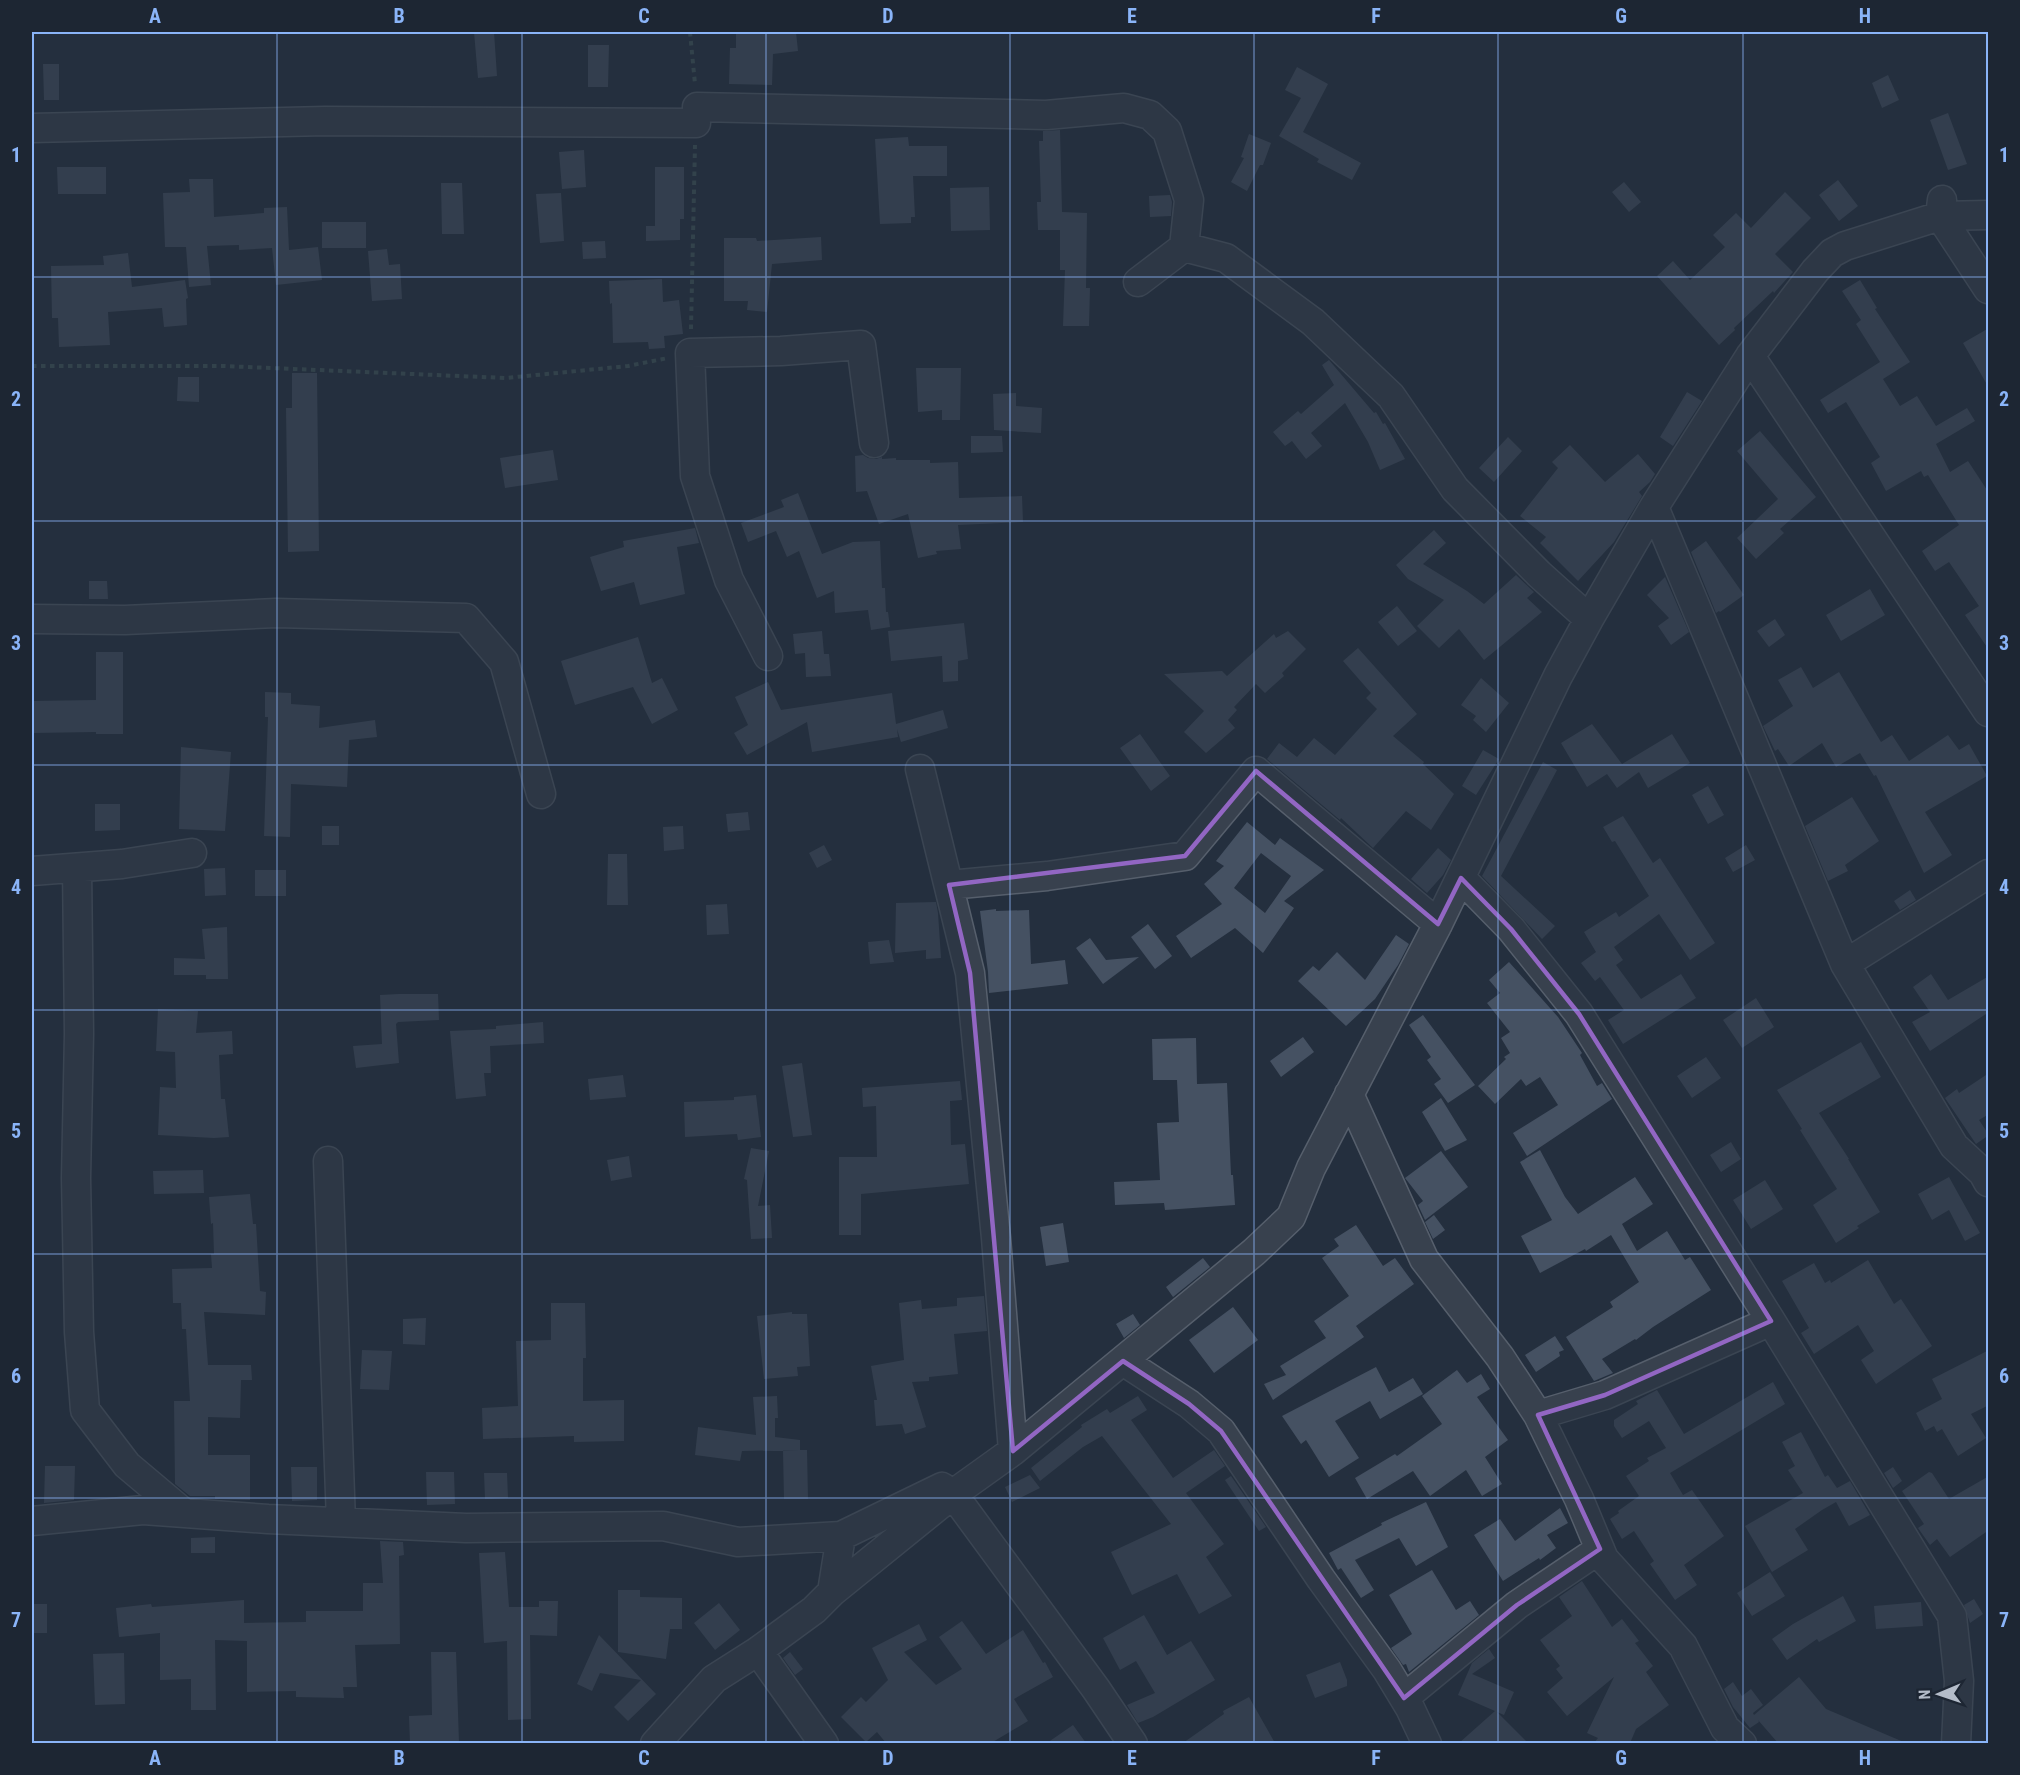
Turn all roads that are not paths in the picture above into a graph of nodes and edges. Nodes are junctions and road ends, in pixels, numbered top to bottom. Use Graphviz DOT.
graph roads {
  1 [pos="32,128"];
  2 [pos="1941,207"];
  3 [pos="1989,215"];
  4 [pos="1184,246"];
  5 [pos="1138,282"];
  6 [pos="1989,289"];
  7 [pos="1750,356"];
  8 [pos="874,443"];
  9 [pos="1654,507"];
  10 [pos="32,619"];
  11 [pos="1589,619"];
  12 [pos="768,656"];
  13 [pos="1989,712"];
  14 [pos="920,770"];
  15 [pos="541,794"];
  16 [pos="192,853"];
  17 [pos="77,868"];
  18 [pos="32,871"];
  19 [pos="1989,874"];
  20 [pos="1461,878"];
  21 [pos="949,885"];
  22 [pos="1438,924"];
  23 [pos="1845,964"];
  24 [pos="1349,1094"];
  25 [pos="328,1161"];
  26 [pos="1987,1175"];
  27 [pos="1771,1321"];
  28 [pos="1123,1361"];
  29 [pos="1538,1415"];
  30 [pos="1013,1451"];
  31 [pos="953,1494"];
  32 [pos="184,1513"];
  33 [pos="32,1521"];
  34 [pos="340,1522"];
  35 [pos="840,1536"];
  36 [pos="1600,1549"];
  37 [pos="832,1592"];
  38 [pos="758,1651"];
  39 [pos="1404,1698"];
  40 [pos="655,1743"];
  41 [pos="824,1743"];
  42 [pos="1133,1743"];
  43 [pos="1427,1743"];
  44 [pos="1742,1743"];
  45 [pos="1956,1743"];
  1 -- 4 [label="street"];
  2 -- 3 [label="street"];
  2 -- 6 [label="street"];
  2 -- 7 [label="street"];
  4 -- 5 [label="street"];
  4 -- 11 [label="street"];
  7 -- 9 [label="street"];
  7 -- 13 [label="street"];
  8 -- 12 [label="street"];
  9 -- 11 [label="street"];
  9 -- 23 [label="street"];
  10 -- 15 [label="street"];
  11 -- 20 [label="street"];
  14 -- 21 [label="street"];
  16 -- 17 [label="street"];
  17 -- 18 [label="street"];
  17 -- 32 [label="street"];
  19 -- 23 [label="street"];
  20 -- 22 [label="street"];
  20 -- 27 [label="street"];
  21 -- 22 [label="street"];
  21 -- 30 [label="street"];
  22 -- 24 [label="street"];
  23 -- 26 [label="street"];
  24 -- 28 [label="street"];
  24 -- 29 [label="street"];
  25 -- 34 [label="street"];
  27 -- 29 [label="street"];
  27 -- 45 [label="street"];
  28 -- 30 [label="street"];
  28 -- 39 [label="street"];
  29 -- 36 [label="street"];
  30 -- 31 [label="street"];
  31 -- 35 [label="street"];
  31 -- 37 [label="street"];
  31 -- 42 [label="street"];
  32 -- 33 [label="street"];
  32 -- 34 [label="street"];
  34 -- 35 [label="street"];
  35 -- 37 [label="street"];
  36 -- 39 [label="street"];
  36 -- 44 [label="street"];
  37 -- 38 [label="street"];
  38 -- 40 [label="street"];
  38 -- 41 [label="street"];
  39 -- 43 [label="street"];
}
